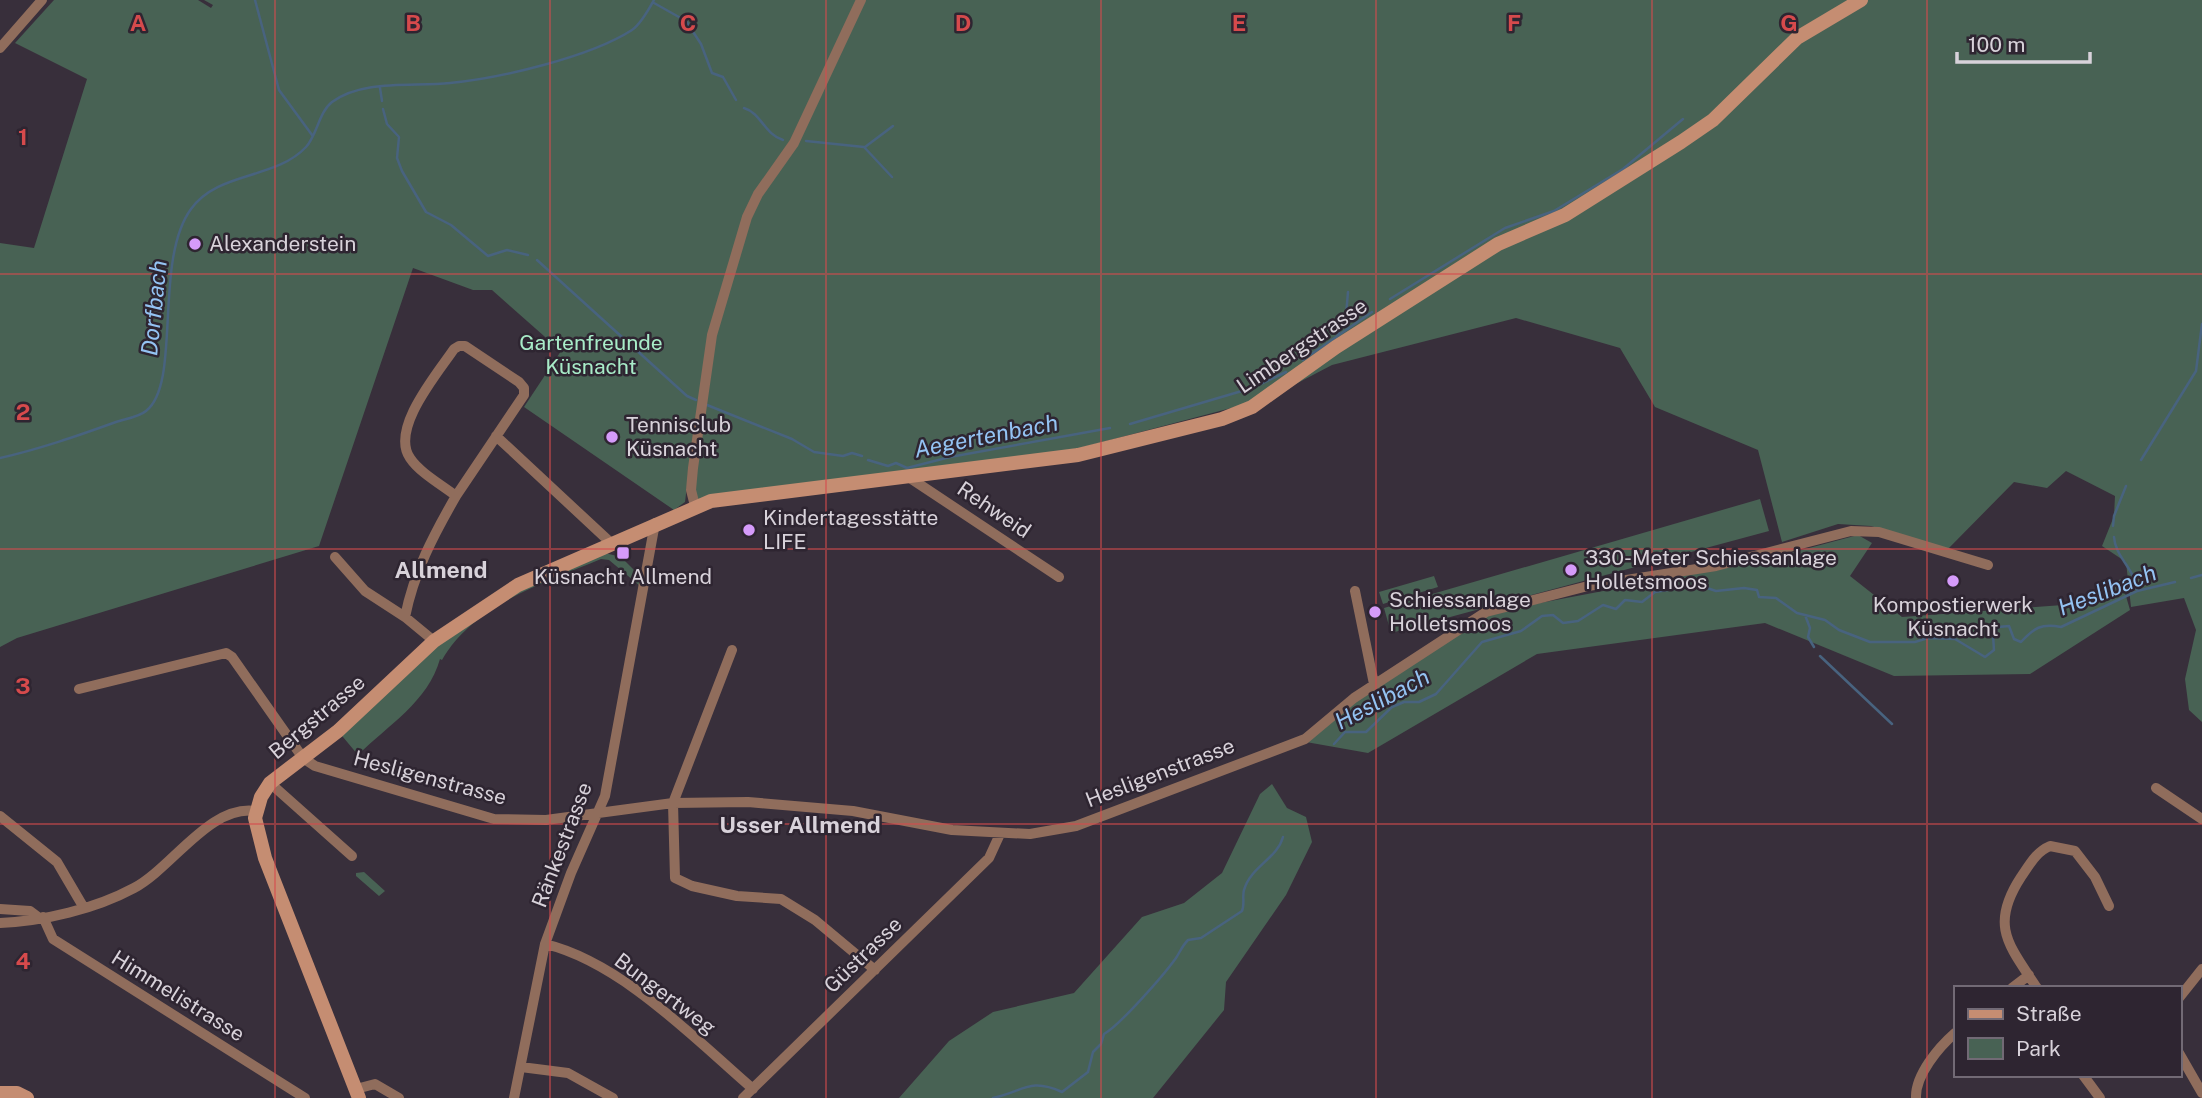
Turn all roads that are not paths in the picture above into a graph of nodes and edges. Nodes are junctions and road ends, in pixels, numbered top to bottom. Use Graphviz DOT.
graph roads {
  1 [pos="42,0"];
  2 [pos="861,0"];
  3 [pos="1861,0"];
  4 [pos="0,48"];
  5 [pos="496,436"];
  6 [pos="907,476"];
  7 [pos="456,496"];
  8 [pos="695,506"];
  9 [pos="678,513"];
  10 [pos="655,523"];
  11 [pos="611,542"];
  12 [pos="335,557"];
  13 [pos="1988,565"];
  14 [pos="1059,577"];
  15 [pos="1355,591"];
  16 [pos="405,617"];
  17 [pos="434,641"];
  18 [pos="732,650"];
  19 [pos="1374,684"];
  20 [pos="79,689"];
  21 [pos="303,758"];
  22 [pos="270,783"];
  23 [pos="2156,788"];
  24 [pos="673,803"];
  25 [pos="256,811"];
  26 [pos="600,812"];
  27 [pos="0,816"];
  28 [pos="2202,819"];
  29 [pos="1000,834"];
  30 [pos="352,856"];
  31 [pos="2109,906"];
  32 [pos="84,908"];
  33 [pos="0,909"];
  34 [pos="41,917"];
  35 [pos="0,923"];
  36 [pos="545,944"];
  37 [pos="2202,969"];
  38 [pos="875,970"];
  39 [pos="2029,975"];
  40 [pos="2015,986"];
  41 [pos="2036,986"];
  42 [pos="2181,995"];
  43 [pos="1954,1034"];
  44 [pos="2181,1056"];
  45 [pos="521,1067"];
  46 [pos="2084,1077"];
  47 [pos="753,1088"];
  48 [pos="0,1093"];
  49 [pos="357,1093"];
  50 [pos="2202,1093"];
  51 [pos="27,1098"];
  52 [pos="305,1098"];
  53 [pos="399,1098"];
  54 [pos="514,1098"];
  55 [pos="613,1098"];
  56 [pos="743,1098"];
  57 [pos="1916,1098"];
  58 [pos="2100,1098"];
  1 -- 4 [label="street"];
  2 -- 8 [label="street"];
  3 -- 6 [label="street, Limbergstrasse"];
  5 -- 7 [label="street"];
  5 -- 7 [label="street"];
  5 -- 11 [label="street"];
  6 -- 8 [label="street, Limbergstrasse"];
  6 -- 14 [label="street, Rehweid"];
  7 -- 16 [label="street"];
  8 -- 9 [label="street, Limbergstrasse"];
  9 -- 10 [label="street, Bergstrasse"];
  10 -- 11 [label="street, Bergstrasse"];
  10 -- 26 [label="street, Ränkestrasse"];
  11 -- 17 [label="street, Bergstrasse"];
  12 -- 16 [label="street"];
  13 -- 19 [label="street, Hesligenstrasse"];
  15 -- 19 [label="street"];
  16 -- 17 [label="street"];
  17 -- 21 [label="street, Bergstrasse"];
  18 -- 24 [label="street"];
  19 -- 29 [label="street, Hesligenstrasse"];
  20 -- 21 [label="street"];
  21 -- 22 [label="street, Bergstrasse"];
  21 -- 26 [label="street, Hesligenstrasse"];
  22 -- 25 [label="street, Bergstrasse"];
  22 -- 30 [label="street"];
  23 -- 28 [label="street"];
  24 -- 26 [label="street, Hesligenstrasse"];
  24 -- 29 [label="street, Hesligenstrasse"];
  24 -- 38 [label="street"];
  25 -- 32 [label="street"];
  25 -- 49 [label="street"];
  26 -- 36 [label="street, Ränkestrasse"];
  27 -- 32 [label="street"];
  29 -- 38 [label="street, Güstrasse"];
  31 -- 39 [label="street"];
  32 -- 34 [label="street"];
  33 -- 34 [label="street"];
  34 -- 35 [label="street"];
  34 -- 52 [label="street, Himmelistrasse"];
  36 -- 45 [label="street, Ränkestrasse"];
  36 -- 47 [label="street, Bungertweg"];
  37 -- 42 [label="street"];
  38 -- 47 [label="street, Güstrasse"];
  39 -- 40 [label="street"];
  39 -- 41 [label="street"];
  43 -- 57 [label="street"];
  44 -- 50 [label="street"];
  45 -- 54 [label="street, Ränkestrasse"];
  45 -- 55 [label="street"];
  46 -- 58 [label="street"];
  47 -- 56 [label="street, Güstrasse"];
  48 -- 51 [label="street"];
  49 -- 53 [label="street"];
}
